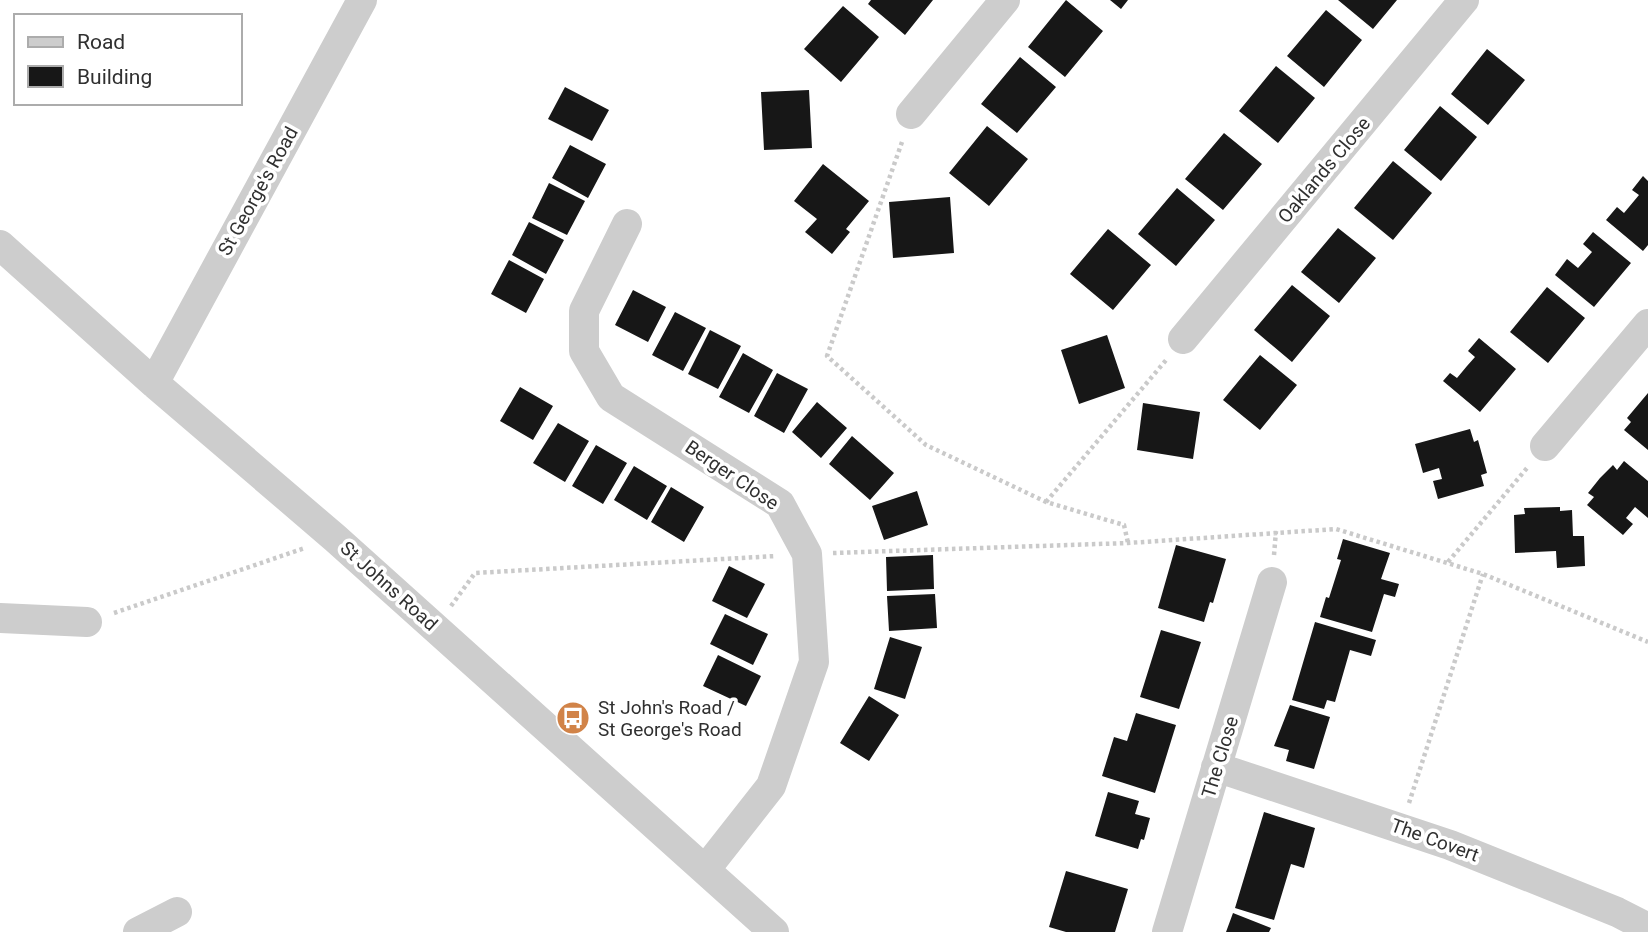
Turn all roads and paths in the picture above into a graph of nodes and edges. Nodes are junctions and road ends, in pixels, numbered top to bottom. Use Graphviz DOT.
graph roads {
  1 [pos="362,0"];
  2 [pos="1005,0"];
  3 [pos="1464,0"];
  4 [pos="911,114"];
  5 [pos="627,224"];
  6 [pos="0,245"];
  7 [pos="1648,324"];
  8 [pos="1183,340"];
  9 [pos="154,383"];
  10 [pos="1545,446"];
  11 [pos="1046,502"];
  12 [pos="335,538"];
  13 [pos="1128,543"];
  14 [pos="807,554"];
  15 [pos="1448,562"];
  16 [pos="1483,574"];
  17 [pos="1272,582"];
  18 [pos="0,618"];
  19 [pos="87,622"];
  20 [pos="435,629"];
  21 [pos="1648,642"];
  22 [pos="1216,767"];
  23 [pos="1401,827"];
  24 [pos="705,870"];
  25 [pos="177,912"];
  26 [pos="1648,928"];
  27 [pos="138,932"];
  28 [pos="774,932"];
  29 [pos="1167,932"];
  1 -- 9 [label="street, St George's Road"];
  2 -- 4 [label="street"];
  3 -- 8 [label="street, Oaklands Close"];
  4 -- 11 [label="path"];
  5 -- 14 [label="street, Berger Close"];
  6 -- 9 [label="street, St Johns Road"];
  7 -- 10 [label="street"];
  8 -- 11 [label="path"];
  9 -- 12 [label="street, St Johns Road"];
  10 -- 15 [label="path"];
  11 -- 13 [label="path"];
  12 -- 19 [label="path"];
  12 -- 20 [label="street, St Johns Road"];
  13 -- 14 [label="path"];
  13 -- 15 [label="path"];
  14 -- 20 [label="path"];
  14 -- 24 [label="street, Berger Close"];
  15 -- 16 [label="path"];
  16 -- 21 [label="path"];
  16 -- 23 [label="path"];
  17 -- 22 [label="street, The Close"];
  18 -- 19 [label="street"];
  20 -- 24 [label="street, St Johns Road"];
  22 -- 23 [label="street, The Covert"];
  22 -- 29 [label="street, The Close"];
  23 -- 26 [label="street, The Covert"];
  24 -- 28 [label="street, St Johns Road"];
  25 -- 27 [label="street"];
}
